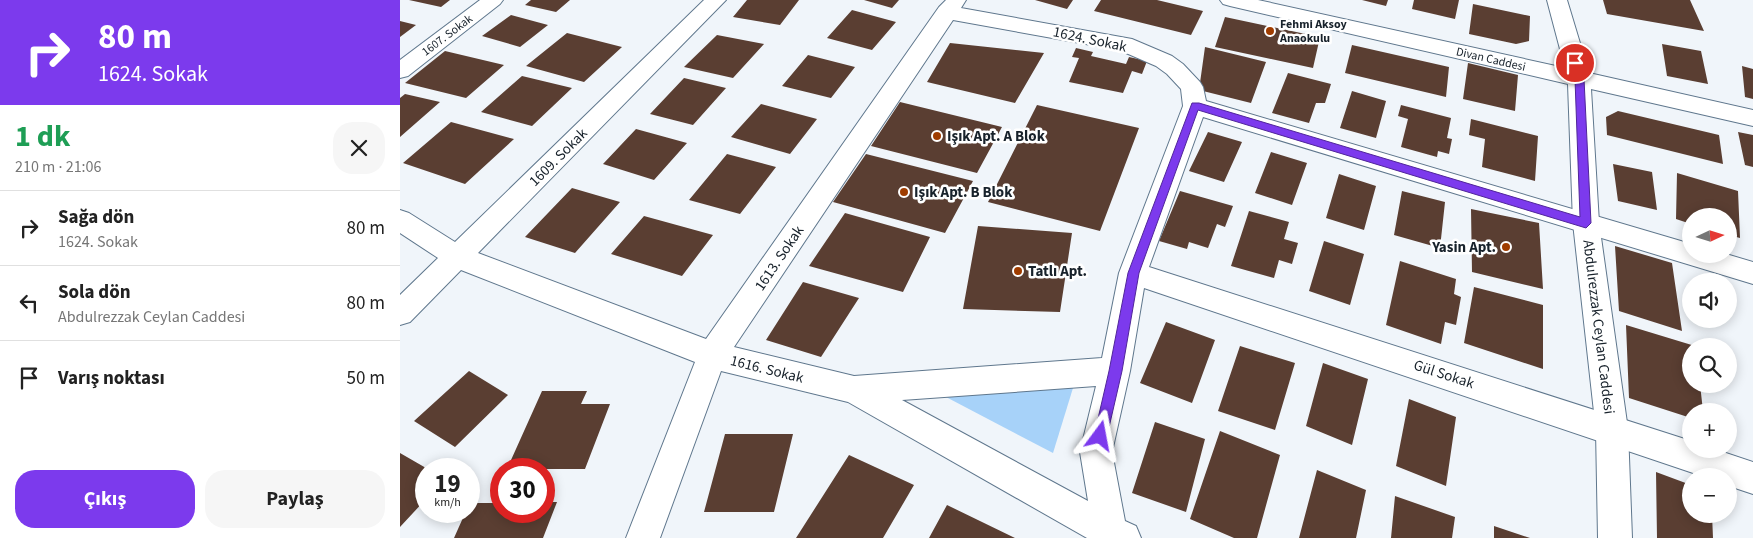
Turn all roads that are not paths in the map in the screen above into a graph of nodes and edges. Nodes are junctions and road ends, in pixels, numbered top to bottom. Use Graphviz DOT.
graph roads {
  1 [pos="493,0"];
  2 [pos="716,0"];
  3 [pos="1230,0"];
  4 [pos="1557,0"];
  5 [pos="951,6"];
  6 [pos="400,71"];
  7 [pos="1579,79"];
  8 [pos="1195,106"];
  9 [pos="1753,118"];
  10 [pos="400,220"];
  11 [pos="1586,223"];
  12 [pos="457,257"];
  13 [pos="1133,273"];
  14 [pos="1753,273"];
  15 [pos="400,313"];
  16 [pos="712,356"];
  17 [pos="1115,371"];
  18 [pos="854,390"];
  19 [pos="1612,430"];
  20 [pos="1753,478"];
  21 [pos="1114,536"];
  22 [pos="643,538"];
  23 [pos="1615,538"];
  1 -- 6 [label="street, 1607. Sokak"];
  2 -- 12 [label="street, 1609. Sokak"];
  3 -- 7 [label="street, Divan Caddesi"];
  4 -- 7 [label="street, Abdulrezzak Ceylan Caddesi"];
  5 -- 8 [label="street, 1624. Sokak"];
  5 -- 16 [label="street, 1613. Sokak"];
  7 -- 9 [label="street, Divan Caddesi"];
  7 -- 11 [label="street, Abdulrezzak Ceylan Caddesi"];
  8 -- 11 [label="street"];
  8 -- 13 [label="street"];
  10 -- 12 [label="street, 1616. Sokak"];
  11 -- 14 [label="street"];
  11 -- 19 [label="street, Abdulrezzak Ceylan Caddesi"];
  12 -- 15 [label="street, 1609. Sokak"];
  12 -- 16 [label="street, 1616. Sokak"];
  13 -- 17 [label="street"];
  13 -- 19 [label="street, Gül Sokak"];
  16 -- 18 [label="street, 1616. Sokak"];
  16 -- 22 [label="street, 1613. Sokak"];
  17 -- 18 [label="street"];
  17 -- 21 [label="street"];
  18 -- 21 [label="street, 1616. Sokak"];
  19 -- 20 [label="street, Gül Sokak"];
  19 -- 23 [label="street, Abdulrezzak Ceylan Caddesi"];
}
